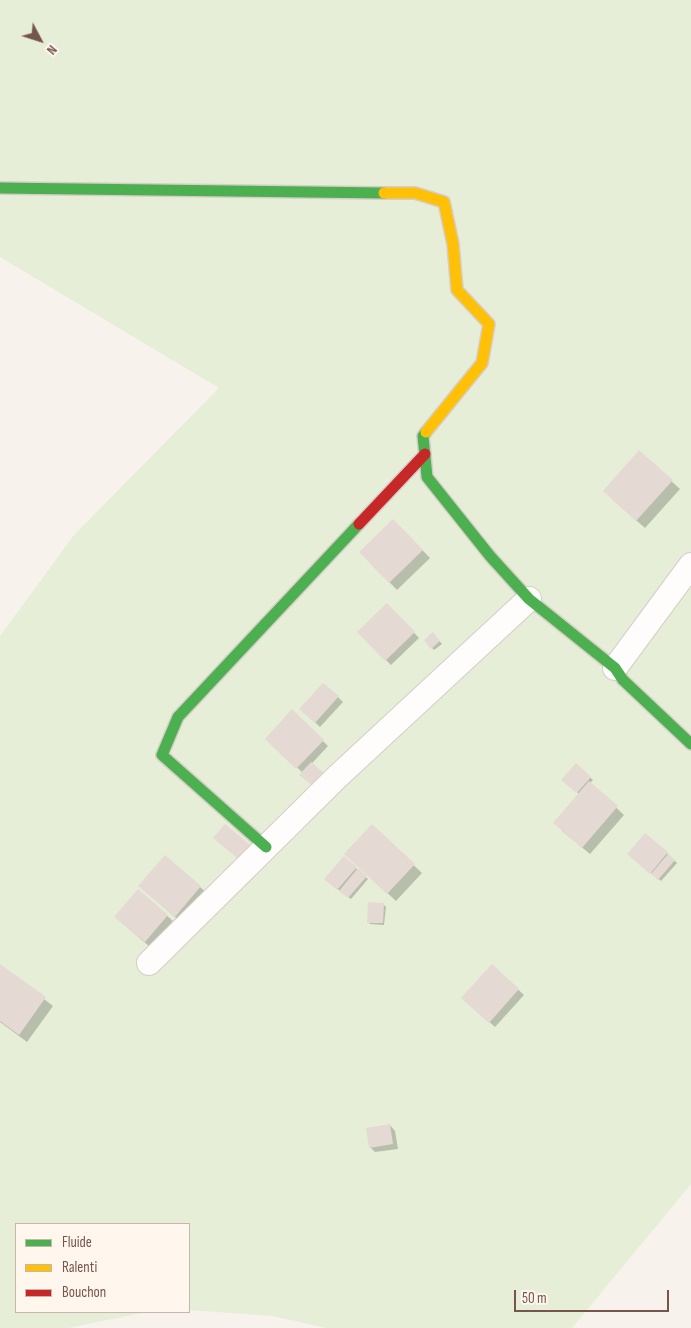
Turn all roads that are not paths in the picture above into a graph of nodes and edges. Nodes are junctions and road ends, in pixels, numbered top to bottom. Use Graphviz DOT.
graph roads {
  1 [pos="0,188"];
  2 [pos="425,454"];
  3 [pos="691,565"];
  4 [pos="529,599"];
  5 [pos="615,668"];
  6 [pos="691,744"];
  7 [pos="266,847"];
  8 [pos="149,963"];
  1 -- 2 [label="street"];
  2 -- 4 [label="street"];
  2 -- 7 [label="street"];
  3 -- 5 [label="street"];
  4 -- 5 [label="street"];
  4 -- 7 [label="street"];
  5 -- 6 [label="street"];
  7 -- 8 [label="street"];
}
